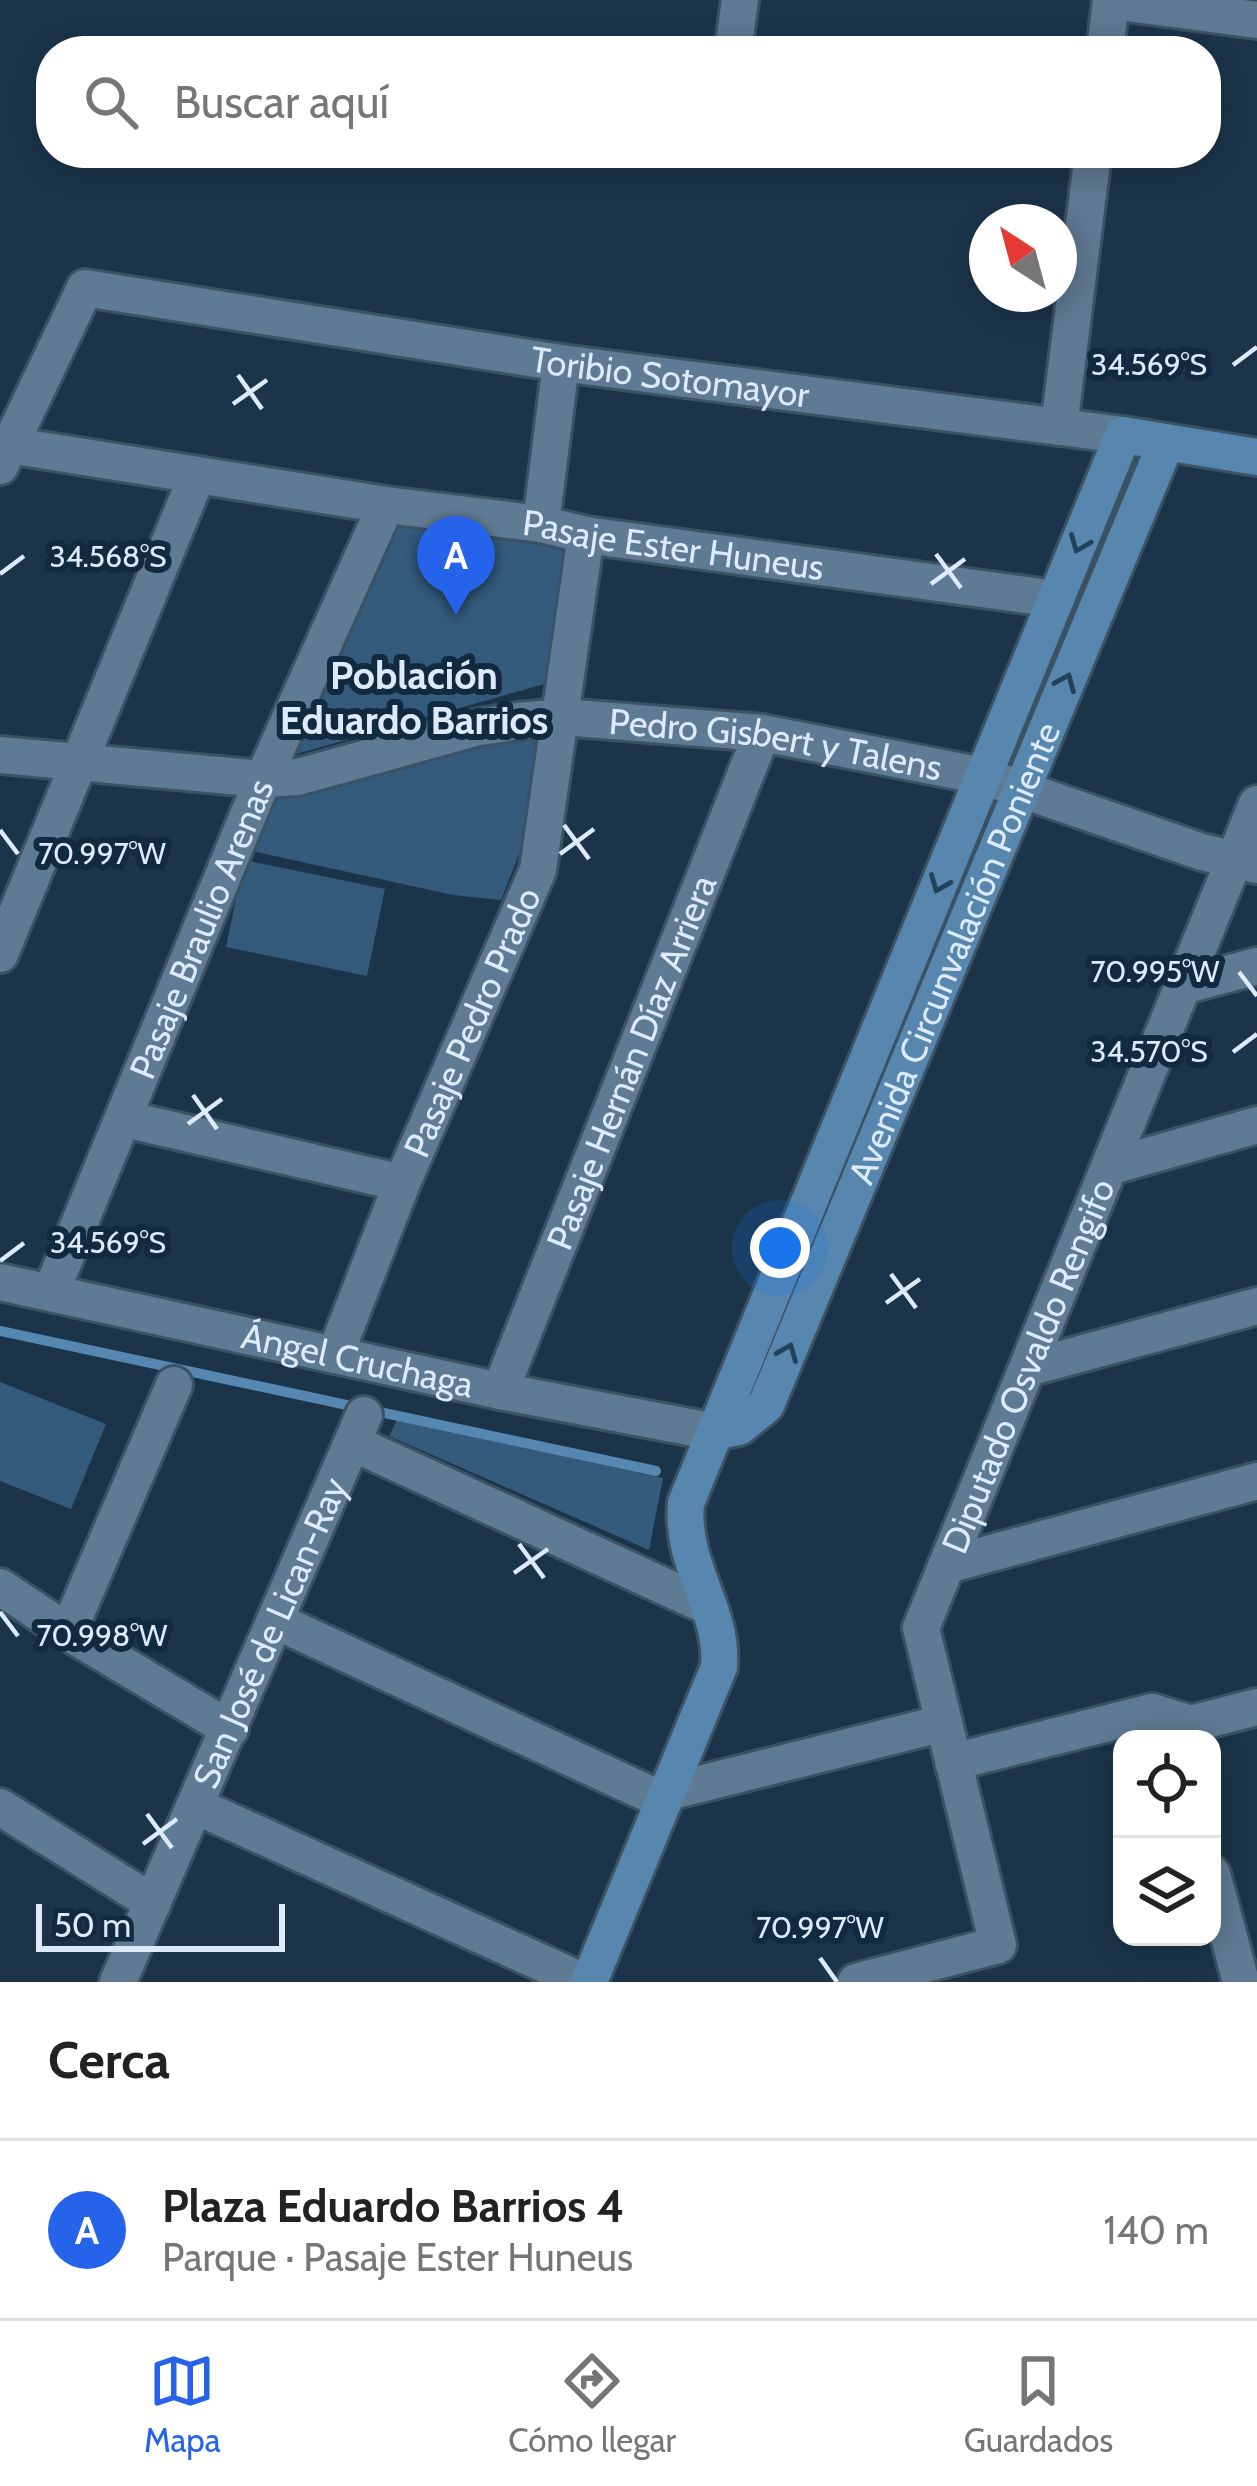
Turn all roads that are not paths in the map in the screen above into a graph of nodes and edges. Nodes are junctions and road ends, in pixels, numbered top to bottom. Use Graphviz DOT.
graph roads {
  1 [pos="740,0"];
  2 [pos="1111,1"];
  3 [pos="1257,20"];
  4 [pos="735,36"];
  5 [pos="1107,36"];
  6 [pos="1091,168"];
  7 [pos="561,363"];
  8 [pos="1059,427"];
  9 [pos="1124,435"];
  10 [pos="1166,443"];
  11 [pos="4,455"];
  12 [pos="1257,457"];
  13 [pos="197,476"];
  14 [pos="386,505"];
  15 [pos="541,524"];
  16 [pos="586,535"];
  17 [pos="1056,599"];
  18 [pos="563,717"];
  19 [pos="762,733"];
  20 [pos="0,755"];
  21 [pos="81,763"];
  22 [pos="983,776"];
  23 [pos="263,779"];
  24 [pos="1021,788"];
  25 [pos="1257,804"];
  26 [pos="1247,862"];
  27 [pos="0,954"];
  28 [pos="1257,966"];
  29 [pos="1186,985"];
  30 [pos="125,1119"];
  31 [pos="1257,1125"];
  32 [pos="1112,1166"];
  33 [pos="402,1183"];
  34 [pos="0,1282"];
  35 [pos="51,1292"];
  36 [pos="1257,1306"];
  37 [pos="335,1355"];
  38 [pos="1028,1369"];
  39 [pos="174,1385"];
  40 [pos="500,1390"];
  41 [pos="715,1432"];
  42 [pos="1257,1481"];
  43 [pos="947,1565"];
  44 [pos="0,1587"];
  45 [pos="707,1606"];
  46 [pos="276,1622"];
  47 [pos="68,1632"];
  48 [pos="1257,1706"];
  49 [pos="944,1724"];
  50 [pos="230,1729"];
  51 [pos="1174,1729"];
  52 [pos="953,1762"];
  53 [pos="666,1796"];
  54 [pos="196,1806"];
  55 [pos="0,1807"];
  56 [pos="153,1904"];
  57 [pos="1221,1909"];
  58 [pos="121,1981"];
  59 [pos="586,1982"];
  60 [pos="856,1982"];
  61 [pos="1240,1982"];
  1 -- 4 [label="street"];
  2 -- 3 [label="street"];
  2 -- 5 [label="street"];
  6 -- 8 [label="street"];
  7 -- 8 [label="street, Toribio Sotomayor"];
  7 -- 11 [label="street, Toribio Sotomayor"];
  7 -- 15 [label="street"];
  8 -- 9 [label="street, Toribio Sotomayor"];
  9 -- 10 [label="street, Toribio Sotomayor"];
  9 -- 17 [label="street, Avenida Circunvalación Poniente, one-way"];
  10 -- 12 [label="street, Toribio Sotomayor"];
  24 -- 10 [label="street, Avenida Circunvalación Poniente, one-way"];
  11 -- 13 [label="street, Pasaje Ester Huneus"];
  13 -- 14 [label="street, Pasaje Ester Huneus"];
  13 -- 21 [label="street"];
  14 -- 15 [label="street, Pasaje Ester Huneus"];
  14 -- 23 [label="street, Pasaje Braulio Arenas"];
  15 -- 16 [label="street, Pasaje Ester Huneus"];
  16 -- 17 [label="street, Pasaje Ester Huneus"];
  16 -- 18 [label="street, Pasaje Pedro Prado"];
  17 -- 22 [label="street, Avenida Circunvalación Poniente"];
  18 -- 19 [label="street, Pedro Gisbert y Talens"];
  18 -- 23 [label="street, Pedro Gisbert y Talens"];
  18 -- 33 [label="street, Pasaje Pedro Prado"];
  19 -- 22 [label="street, Pedro Gisbert y Talens"];
  19 -- 40 [label="street, Pasaje Hernán Díaz Arriera"];
  20 -- 21 [label="street, Pedro Gisbert y Talens"];
  21 -- 23 [label="street, Pedro Gisbert y Talens"];
  21 -- 27 [label="street"];
  22 -- 24 [label="street, Pedro Gisbert y Talens"];
  22 -- 41 [label="street, Avenida Circunvalación Poniente, one-way"];
  23 -- 30 [label="street, Pasaje Braulio Arenas"];
  24 -- 26 [label="street, Pedro Gisbert y Talens"];
  41 -- 24 [label="street, Avenida Circunvalación Poniente, one-way"];
  25 -- 26 [label="street, Diputado Osvaldo Rengifo"];
  26 -- 29 [label="street, Diputado Osvaldo Rengifo"];
  28 -- 29 [label="street"];
  29 -- 32 [label="street, Diputado Osvaldo Rengifo"];
  30 -- 33 [label="street"];
  30 -- 35 [label="street, Pasaje Braulio Arenas"];
  31 -- 32 [label="street"];
  32 -- 38 [label="street, Diputado Osvaldo Rengifo"];
  33 -- 37 [label="street, Pasaje Pedro Prado"];
  34 -- 35 [label="street, Ángel Cruchaga"];
  35 -- 37 [label="street, Ángel Cruchaga"];
  36 -- 38 [label="street"];
  37 -- 40 [label="street, Ángel Cruchaga"];
  38 -- 43 [label="street, Diputado Osvaldo Rengifo"];
  39 -- 47 [label="street"];
  40 -- 41 [label="street, Ángel Cruchaga"];
  41 -- 45 [label="street, Avenida Circunvalación Poniente"];
  42 -- 43 [label="street"];
  43 -- 49 [label="street, Diputado Osvaldo Rengifo"];
  44 -- 47 [label="street"];
  45 -- 46 [label="street, San José de Lican-Ray"];
  45 -- 53 [label="street, Avenida Circunvalación Poniente"];
  46 -- 50 [label="street, San José de Lican-Ray"];
  46 -- 53 [label="street"];
  47 -- 50 [label="street"];
  48 -- 51 [label="street"];
  49 -- 52 [label="street, Diputado Osvaldo Rengifo"];
  49 -- 53 [label="street"];
  50 -- 54 [label="street, San José de Lican-Ray"];
  51 -- 52 [label="street"];
  52 -- 60 [label="street, Diputado Osvaldo Rengifo"];
  53 -- 59 [label="street, Avenida Circunvalación Poniente"];
  54 -- 56 [label="street, San José de Lican-Ray"];
  54 -- 59 [label="street"];
  55 -- 56 [label="street"];
  56 -- 58 [label="street, San José de Lican-Ray"];
  57 -- 61 [label="street"];
}
